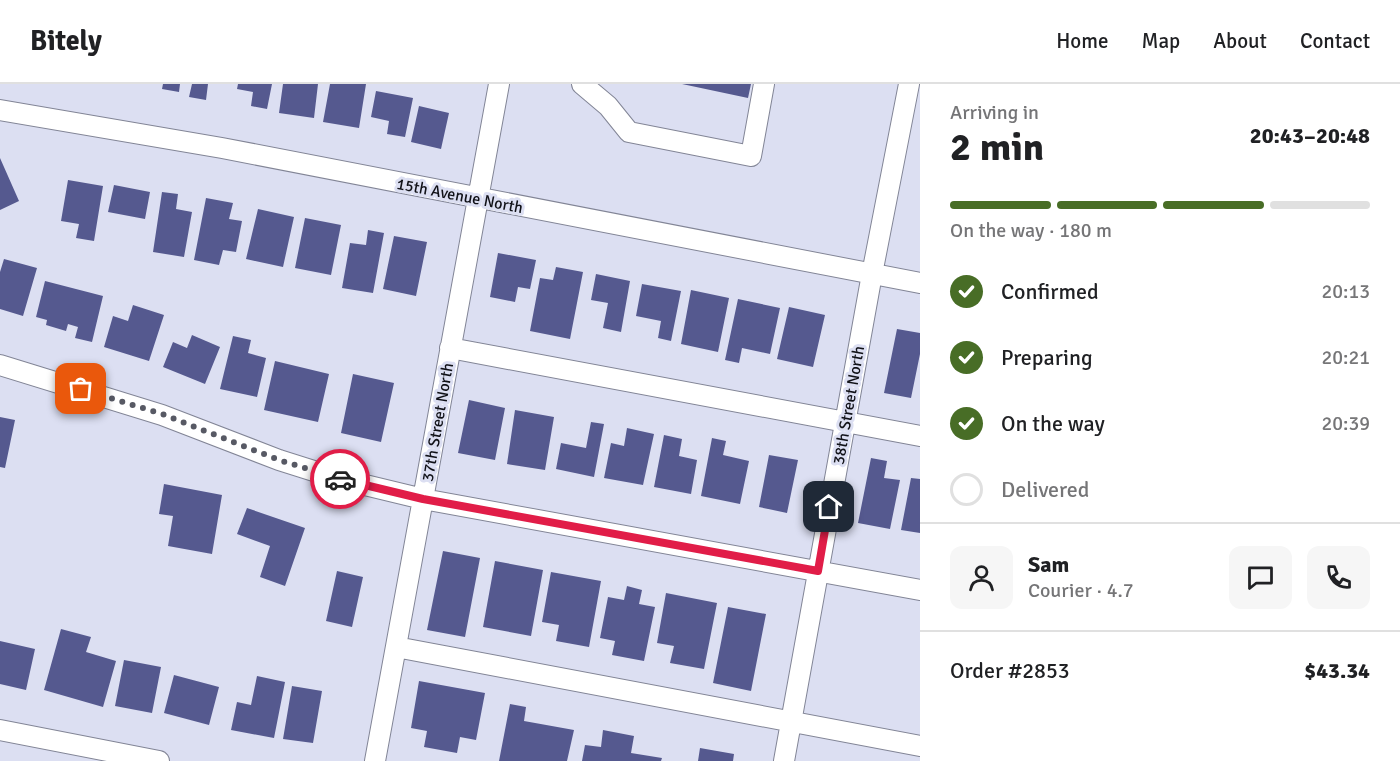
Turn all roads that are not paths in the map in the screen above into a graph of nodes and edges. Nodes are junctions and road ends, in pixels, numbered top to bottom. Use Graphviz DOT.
graph roads {
  1 [pos="499,84"];
  2 [pos="582,84"];
  3 [pos="764,84"];
  4 [pos="909,84"];
  5 [pos="0,110"];
  6 [pos="910,127"];
  7 [pos="478,199"];
  8 [pos="872,274"];
  9 [pos="920,283"];
  10 [pos="450,348"];
  11 [pos="0,365"];
  12 [pos="845,421"];
  13 [pos="920,436"];
  14 [pos="423,499"];
  15 [pos="818,571"];
  16 [pos="920,590"];
  17 [pos="396,647"];
  18 [pos="791,720"];
  19 [pos="0,730"];
  20 [pos="920,746"];
  21 [pos="159,761"];
  22 [pos="375,761"];
  23 [pos="784,761"];
  1 -- 7 [label="street, 37th Street North"];
  2 -- 3 [label="street"];
  4 -- 6 [label="street, 38th Street North"];
  5 -- 7 [label="street, 15th Avenue North"];
  6 -- 8 [label="street, 38th Street North"];
  7 -- 8 [label="street, 15th Avenue North"];
  7 -- 10 [label="street, 37th Street North"];
  8 -- 9 [label="street, 15th Avenue North"];
  8 -- 12 [label="street, 38th Street North"];
  10 -- 12 [label="street"];
  10 -- 14 [label="street, 37th Street North"];
  11 -- 14 [label="street"];
  12 -- 13 [label="street"];
  12 -- 15 [label="street, 38th Street North"];
  14 -- 15 [label="street"];
  14 -- 17 [label="street, 37th Street North"];
  15 -- 16 [label="street"];
  15 -- 18 [label="street, 38th Street North"];
  17 -- 18 [label="street"];
  17 -- 22 [label="street, 37th Street North"];
  18 -- 20 [label="street"];
  18 -- 23 [label="street, 38th Street North"];
  19 -- 21 [label="street"];
}
